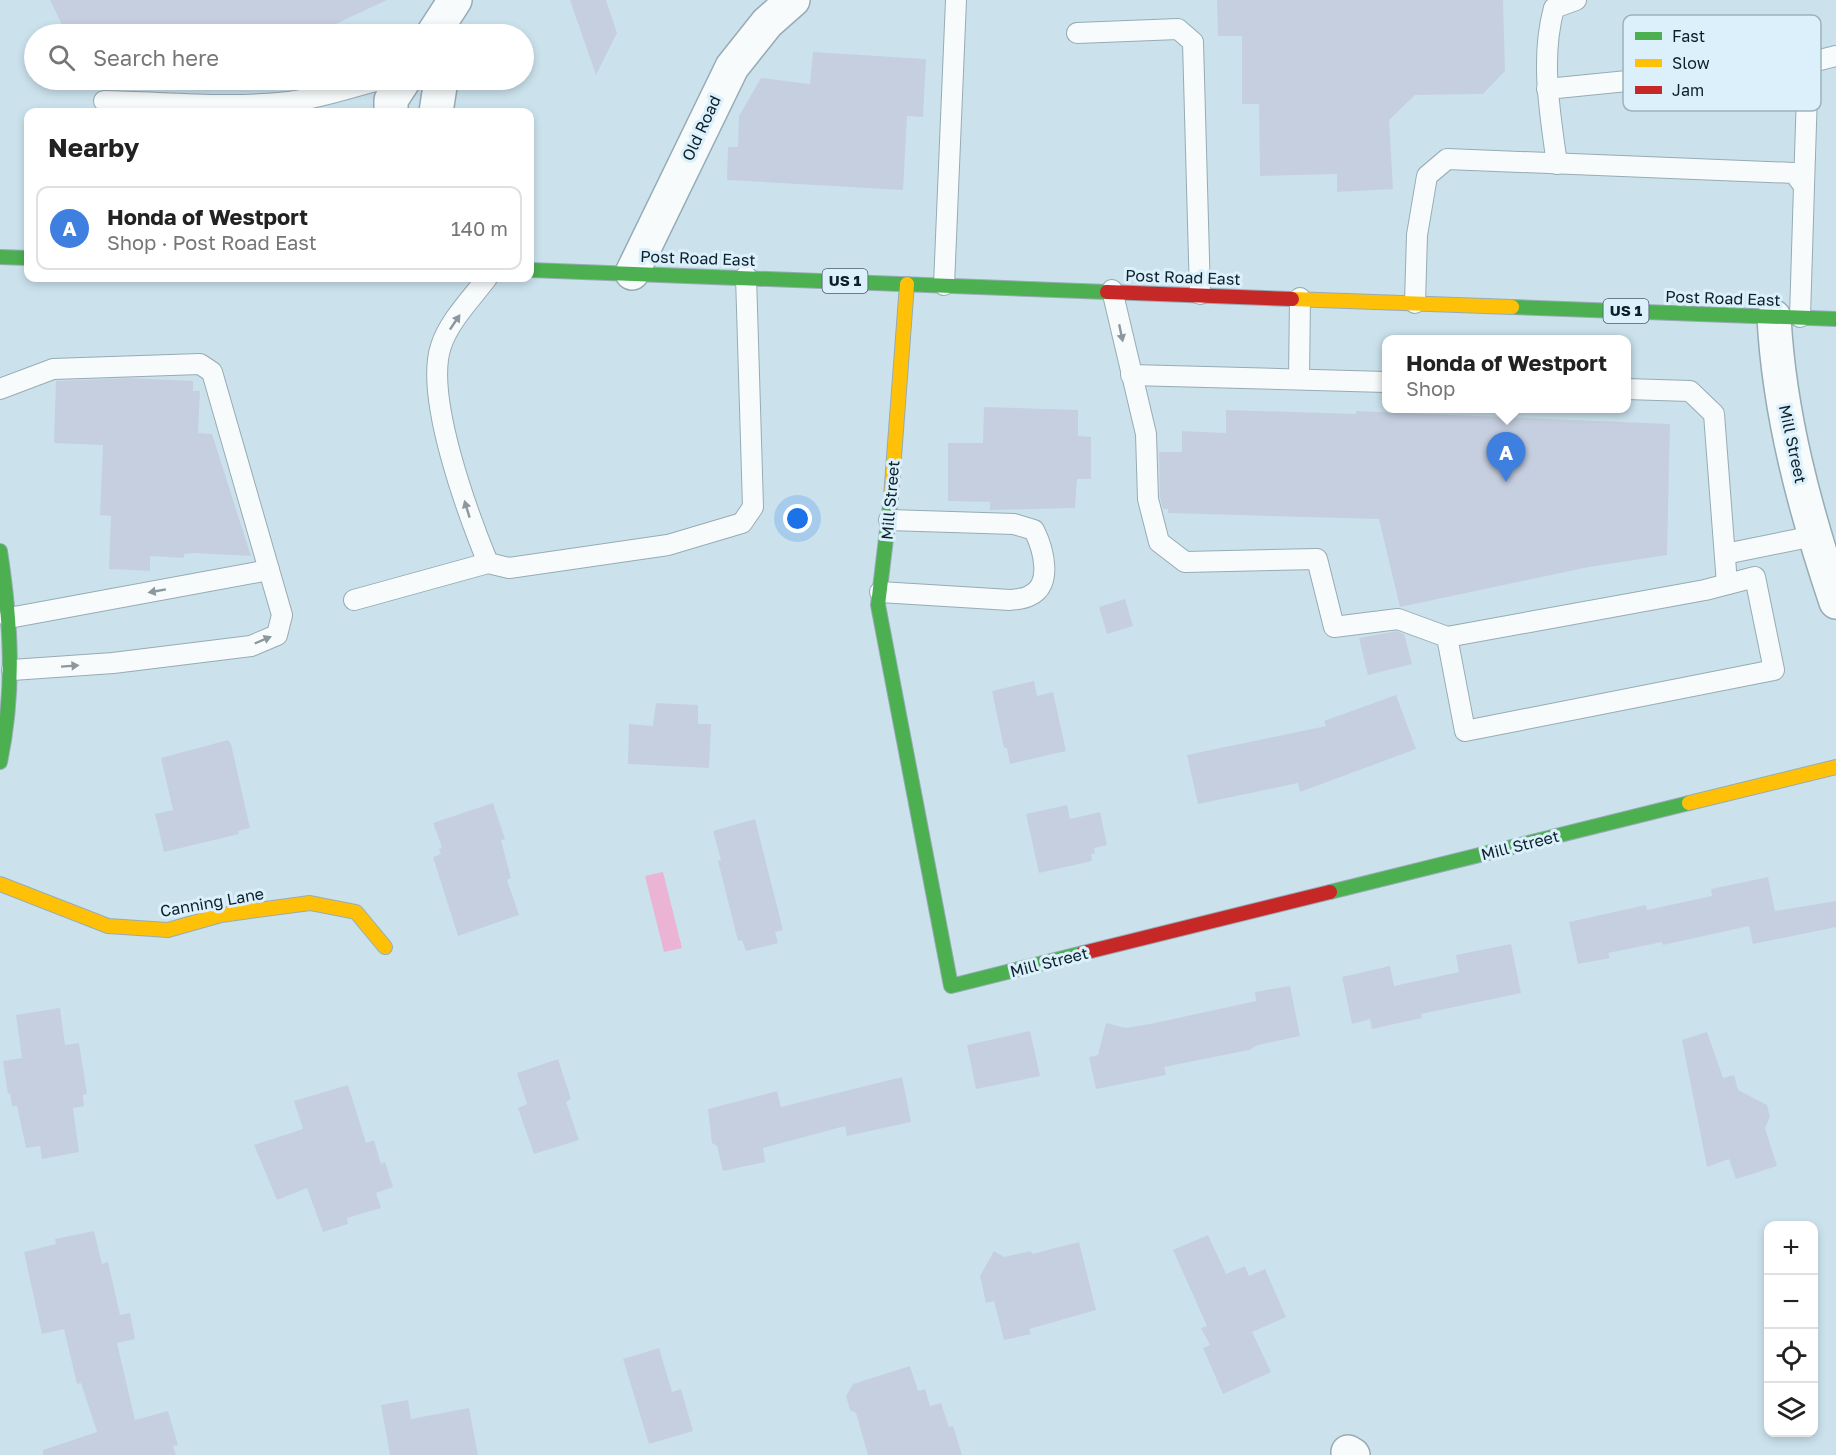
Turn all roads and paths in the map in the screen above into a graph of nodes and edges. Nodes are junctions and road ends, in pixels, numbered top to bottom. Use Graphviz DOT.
graph roads {
  1 [pos="455,0"];
  2 [pos="476,0"];
  3 [pos="794,0"];
  4 [pos="956,0"];
  5 [pos="1576,0"];
  6 [pos="439,24"];
  7 [pos="462,24"];
  8 [pos="1077,33"];
  9 [pos="1836,56"];
  10 [pos="1821,60"];
  11 [pos="1623,81"];
  12 [pos="1547,89"];
  13 [pos="345,90"];
  14 [pos="398,90"];
  15 [pos="439,90"];
  16 [pos="104,101"];
  17 [pos="391,108"];
  18 [pos="437,108"];
  19 [pos="1806,111"];
  20 [pos="1557,164"];
  21 [pos="1804,186"];
  22 [pos="0,257"];
  23 [pos="24,258"];
  24 [pos="534,270"];
  25 [pos="632,273"];
  26 [pos="746,276"];
  27 [pos="484,282"];
  28 [pos="907,284"];
  29 [pos="944,285"];
  30 [pos="1112,290"];
  31 [pos="1200,294"];
  32 [pos="1300,298"];
  33 [pos="1415,303"];
  34 [pos="1787,317"];
  35 [pos="1836,319"];
  36 [pos="1131,375"];
  37 [pos="1299,379"];
  38 [pos="1382,382"];
  39 [pos="0,389"];
  40 [pos="1631,389"];
  41 [pos="889,520"];
  42 [pos="1814,536"];
  43 [pos="0,551"];
  44 [pos="1725,554"];
  45 [pos="488,564"];
  46 [pos="269,570"];
  47 [pos="1727,584"];
  48 [pos="880,592"];
  49 [pos="354,600"];
  50 [pos="1836,602"];
  51 [pos="9,618"];
  52 [pos="1447,637"];
  53 [pos="12,670"];
  54 [pos="0,762"];
  55 [pos="1836,767"];
  56 [pos="0,884"];
  57 [pos="384,947"];
  1 -- 6 [label="street"];
  2 -- 7 [label="street"];
  3 -- 25 [label="street, Old Road"];
  4 -- 29 [label="lane"];
  5 -- 12 [label="lane"];
  8 -- 31 [label="lane"];
  9 -- 10 [label="lane"];
  11 -- 12 [label="lane"];
  12 -- 20 [label="lane"];
  13 -- 16 [label="lane"];
  14 -- 17 [label="street"];
  15 -- 18 [label="street"];
  19 -- 21 [label="lane"];
  20 -- 21 [label="lane"];
  20 -- 33 [label="lane"];
  21 -- 34 [label="lane"];
  22 -- 23 [label="street"];
  24 -- 25 [label="street, Post Road East / US 1"];
  25 -- 26 [label="street, Post Road East / US 1"];
  26 -- 28 [label="street, Post Road East / US 1"];
  26 -- 45 [label="lane"];
  45 -- 27 [label="lane, one-way"];
  28 -- 29 [label="street, Post Road East / US 1"];
  28 -- 41 [label="street, Mill Street"];
  29 -- 30 [label="street, Post Road East / US 1"];
  30 -- 31 [label="street, Post Road East / US 1"];
  30 -- 36 [label="lane, one-way"];
  31 -- 32 [label="street, Post Road East / US 1"];
  32 -- 33 [label="street, Post Road East / US 1"];
  32 -- 37 [label="lane"];
  33 -- 34 [label="street, Post Road East / US 1"];
  34 -- 35 [label="street, Post Road East / US 1"];
  34 -- 42 [label="street, Mill Street"];
  36 -- 37 [label="lane"];
  36 -- 52 [label="lane"];
  37 -- 38 [label="lane"];
  39 -- 46 [label="lane"];
  40 -- 44 [label="lane"];
  41 -- 48 [label="street, Mill Street"];
  41 -- 48 [label="lane"];
  42 -- 44 [label="lane"];
  42 -- 50 [label="street, Mill Street"];
  43 -- 51 [label="street"];
  44 -- 47 [label="lane"];
  45 -- 49 [label="lane"];
  46 -- 51 [label="lane, one-way"];
  53 -- 46 [label="lane, one-way"];
  47 -- 52 [label="lane"];
  47 -- 52 [label="lane"];
  48 -- 55 [label="street, Mill Street"];
  51 -- 53 [label="street"];
  53 -- 54 [label="street"];
  56 -- 57 [label="street, Canning Lane"];
}
